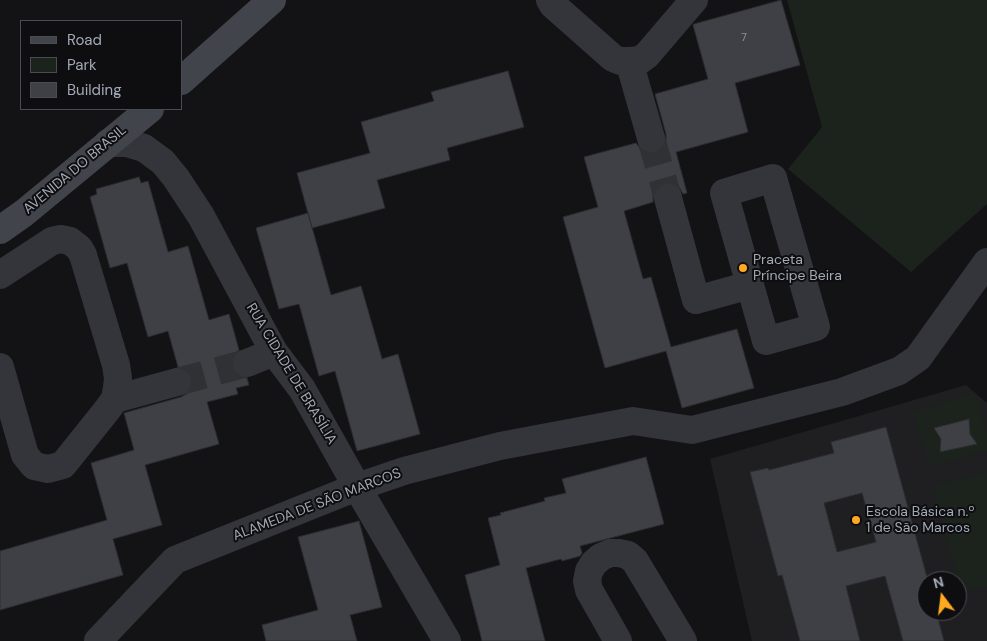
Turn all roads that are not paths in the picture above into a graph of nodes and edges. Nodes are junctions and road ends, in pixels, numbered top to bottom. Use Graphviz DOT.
graph roads {
  1 [pos="272,0"];
  2 [pos="550,0"];
  3 [pos="694,0"];
  4 [pos="629,61"];
  5 [pos="182,81"];
  6 [pos="149,110"];
  7 [pos="651,138"];
  8 [pos="108,143"];
  9 [pos="668,198"];
  10 [pos="0,230"];
  11 [pos="987,262"];
  12 [pos="0,275"];
  13 [pos="750,284"];
  14 [pos="274,352"];
  15 [pos="246,363"];
  16 [pos="0,367"];
  17 [pos="177,382"];
  18 [pos="115,399"];
  19 [pos="357,487"];
  20 [pos="98,641"];
  21 [pos="446,641"];
  22 [pos="618,641"];
  23 [pos="683,641"];
  1 -- 5 [label="street"];
  2 -- 4 [label="street"];
  3 -- 4 [label="street"];
  4 -- 7 [label="street"];
  6 -- 8 [label="street, AVENIDA DO BRASIL"];
  8 -- 10 [label="street, AVENIDA DO BRASIL"];
  8 -- 14 [label="street, RUA CIDADE DE BRASÍLIA"];
  9 -- 13 [label="street"];
  11 -- 19 [label="street, ALAMEDA DE SÃO MARCOS"];
  12 -- 18 [label="street"];
  13 -- 13 [label="street"];
  14 -- 15 [label="street"];
  14 -- 19 [label="street, RUA CIDADE DE BRASÍLIA"];
  16 -- 18 [label="street"];
  17 -- 18 [label="street"];
  19 -- 20 [label="street, ALAMEDA DE SÃO MARCOS"];
  19 -- 21 [label="street, RUA CIDADE DE BRASÍLIA"];
  22 -- 23 [label="street"];
}
